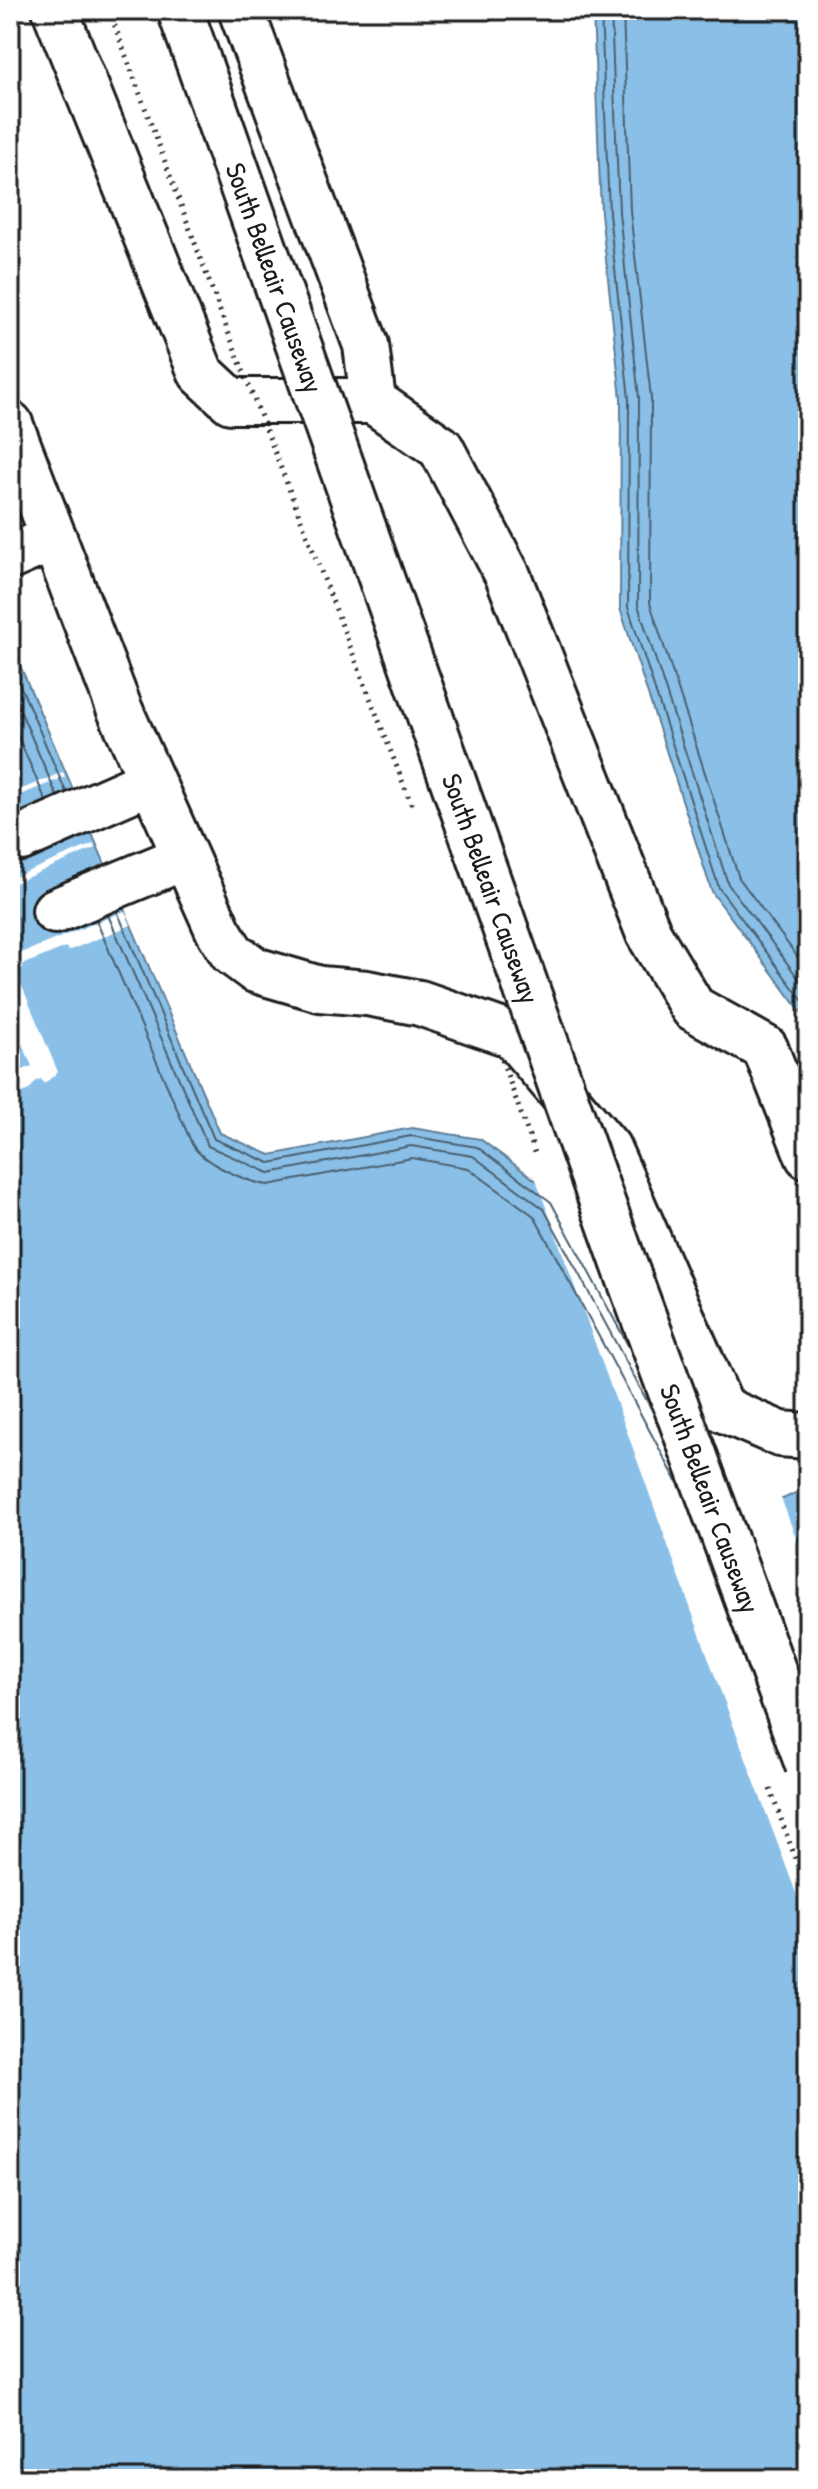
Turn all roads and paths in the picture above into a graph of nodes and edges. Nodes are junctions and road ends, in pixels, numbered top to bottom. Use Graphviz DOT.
graph roads {
  1 [pos="55,10"];
  2 [pos="109,10"];
  3 [pos="180,10"];
  4 [pos="241,10"];
  5 [pos="373,401"];
  6 [pos="10,424"];
  7 [pos="23,497"];
  8 [pos="54,538"];
  9 [pos="10,557"];
  10 [pos="151,781"];
  11 [pos="413,806"];
  12 [pos="21,838"];
  13 [pos="185,857"];
  14 [pos="55,911"];
  15 [pos="499,1050"];
  16 [pos="808,1156"];
  17 [pos="540,1167"];
  18 [pos="808,1436"];
  19 [pos="808,1765"];
  20 [pos="770,1789"];
  21 [pos="808,1893"];
  1 -- 5 [label="main road"];
  2 -- 11 [label="path, bridge"];
  3 -- 19 [label="main road, South Belleair Causeway, bridge"];
  4 -- 5 [label="main road"];
  5 -- 16 [label="main road"];
  6 -- 7 [label="main road"];
  7 -- 8 [label="main road"];
  8 -- 9 [label="main road"];
  8 -- 10 [label="main road"];
  10 -- 12 [label="main road"];
  10 -- 13 [label="main road"];
  13 -- 14 [label="main road"];
  13 -- 18 [label="main road"];
  15 -- 17 [label="path, bridge"];
  20 -- 21 [label="path, bridge"];
}
